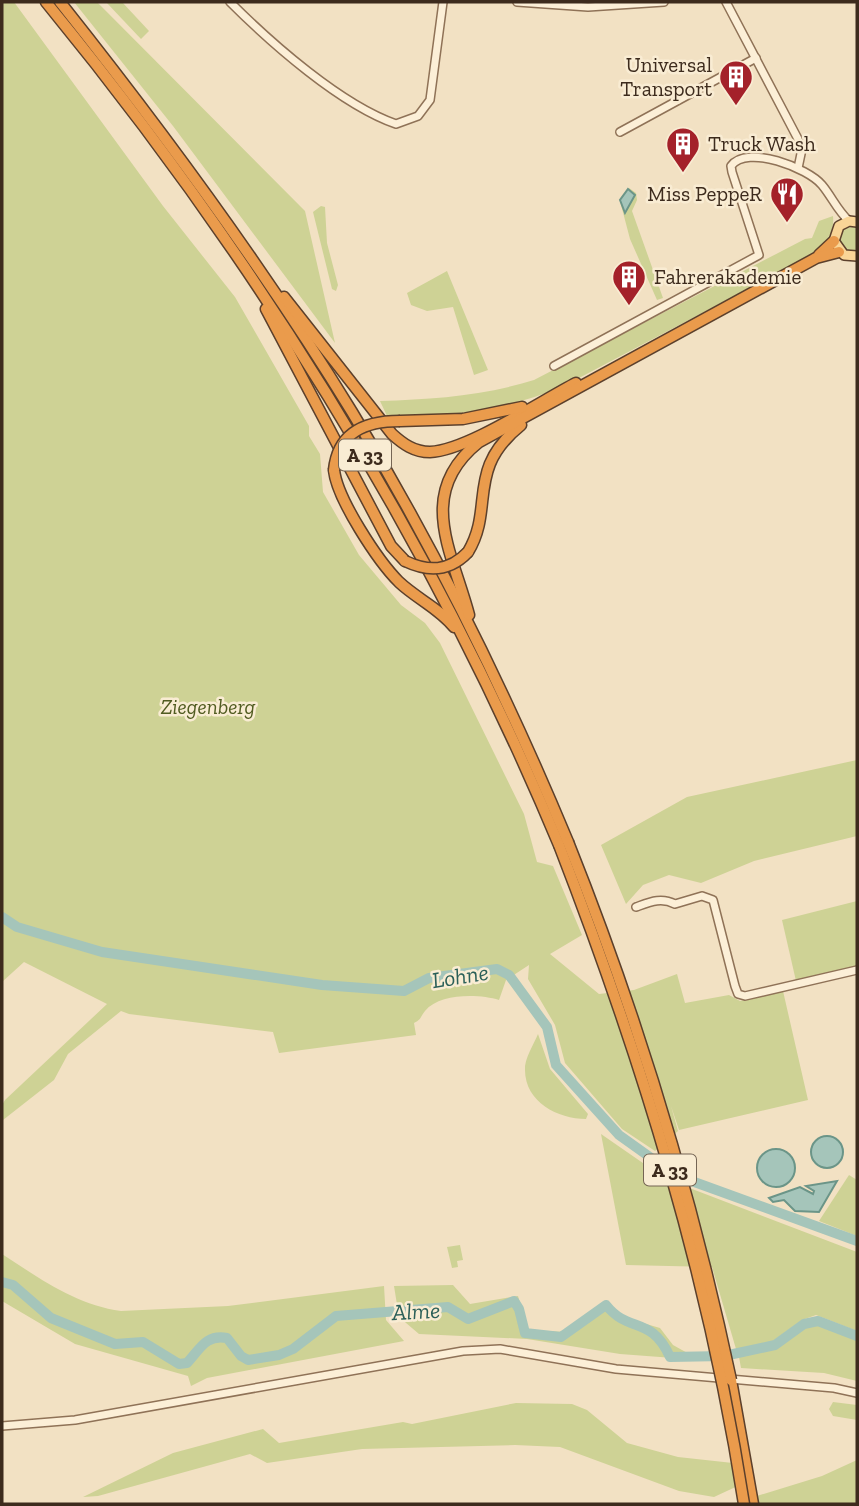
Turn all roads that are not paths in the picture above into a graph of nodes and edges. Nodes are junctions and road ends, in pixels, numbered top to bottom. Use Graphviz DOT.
graph roads {
  1 [pos="46,2"];
  2 [pos="60,2"];
  3 [pos="230,2"];
  4 [pos="443,2"];
  5 [pos="517,2"];
  6 [pos="664,2"];
  7 [pos="726,2"];
  8 [pos="756,58"];
  9 [pos="620,132"];
  10 [pos="798,168"];
  11 [pos="833,204"];
  12 [pos="853,222"];
  13 [pos="839,226"];
  14 [pos="834,241"];
  15 [pos="839,252"];
  16 [pos="857,256"];
  17 [pos="816,258"];
  18 [pos="248,271"];
  19 [pos="271,287"];
  20 [pos="554,366"];
  21 [pos="548,402"];
  22 [pos="475,636"];
  23 [pos="469,647"];
  24 [pos="563,844"];
  25 [pos="636,907"];
  26 [pos="857,970"];
  27 [pos="857,1393"];
  28 [pos="2,1426"];
  29 [pos="744,1504"];
  30 [pos="753,1504"];
  1 -- 18 [label="highway, A 33"];
  2 -- 19 [label="highway, A 33"];
  3 -- 4 [label="street"];
  5 -- 6 [label="street"];
  7 -- 8 [label="street"];
  8 -- 9 [label="street"];
  8 -- 10 [label="street"];
  10 -- 11 [label="street"];
  10 -- 20 [label="street"];
  11 -- 12 [label="street"];
  11 -- 13 [label="street"];
  12 -- 13 [label="main road"];
  13 -- 14 [label="main road"];
  14 -- 15 [label="main road"];
  14 -- 17 [label="highway"];
  15 -- 16 [label="main road"];
  15 -- 17 [label="highway"];
  17 -- 21 [label="highway"];
  18 -- 21 [label="highway, bridge"];
  18 -- 23 [label="highway, A 33"];
  19 -- 21 [label="highway"];
  19 -- 22 [label="highway, A 33"];
  21 -- 22 [label="highway"];
  21 -- 23 [label="highway, bridge"];
  22 -- 24 [label="highway, A 33"];
  23 -- 24 [label="highway, A 33"];
  24 -- 29 [label="highway, A 33, bridge"];
  24 -- 30 [label="highway, A 33, bridge"];
  25 -- 26 [label="street"];
  27 -- 28 [label="street"];
}
